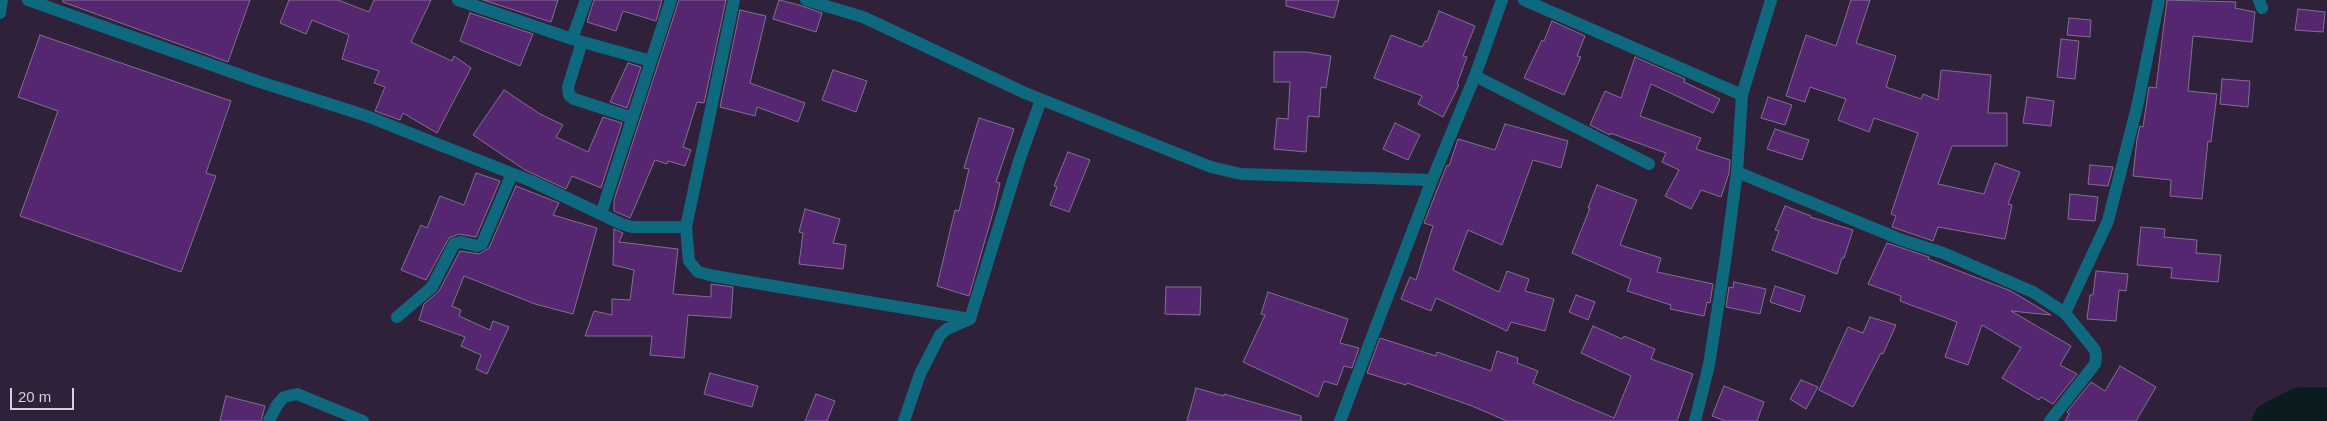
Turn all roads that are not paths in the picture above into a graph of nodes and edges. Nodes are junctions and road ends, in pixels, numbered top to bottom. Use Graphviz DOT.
graph roads {
  1 [pos="2,0"];
  2 [pos="28,0"];
  3 [pos="458,0"];
  4 [pos="586,0"];
  5 [pos="671,0"];
  6 [pos="734,0"];
  7 [pos="806,0"];
  8 [pos="1502,0"];
  9 [pos="1524,0"];
  10 [pos="1771,0"];
  11 [pos="2158,0"];
  12 [pos="0,13"];
  13 [pos="577,41"];
  14 [pos="651,61"];
  15 [pos="1475,76"];
  16 [pos="1742,95"];
  17 [pos="1041,100"];
  18 [pos="633,118"];
  19 [pos="1649,164"];
  20 [pos="1737,172"];
  21 [pos="512,174"];
  22 [pos="1432,180"];
  23 [pos="601,214"];
  24 [pos="686,227"];
  25 [pos="2065,313"];
  26 [pos="396,317"];
  27 [pos="970,318"];
  28 [pos="269,421"];
  29 [pos="363,421"];
  30 [pos="904,421"];
  31 [pos="1340,421"];
  32 [pos="1695,421"];
  33 [pos="2050,421"];
  1 -- 12 [label="street"];
  2 -- 21 [label="street"];
  3 -- 13 [label="street"];
  4 -- 13 [label="street"];
  5 -- 14 [label="street"];
  6 -- 24 [label="street"];
  7 -- 17 [label="street"];
  8 -- 15 [label="street"];
  9 -- 16 [label="street"];
  10 -- 16 [label="street"];
  11 -- 25 [label="street"];
  13 -- 14 [label="street"];
  13 -- 18 [label="street"];
  14 -- 18 [label="street"];
  15 -- 19 [label="street"];
  15 -- 22 [label="street"];
  16 -- 20 [label="street"];
  17 -- 22 [label="street"];
  17 -- 27 [label="street"];
  18 -- 23 [label="street"];
  20 -- 25 [label="street"];
  20 -- 32 [label="street"];
  21 -- 23 [label="street"];
  21 -- 26 [label="street"];
  22 -- 31 [label="street"];
  23 -- 24 [label="street"];
  24 -- 27 [label="street"];
  25 -- 33 [label="street"];
  27 -- 30 [label="street"];
  28 -- 29 [label="street"];
}
